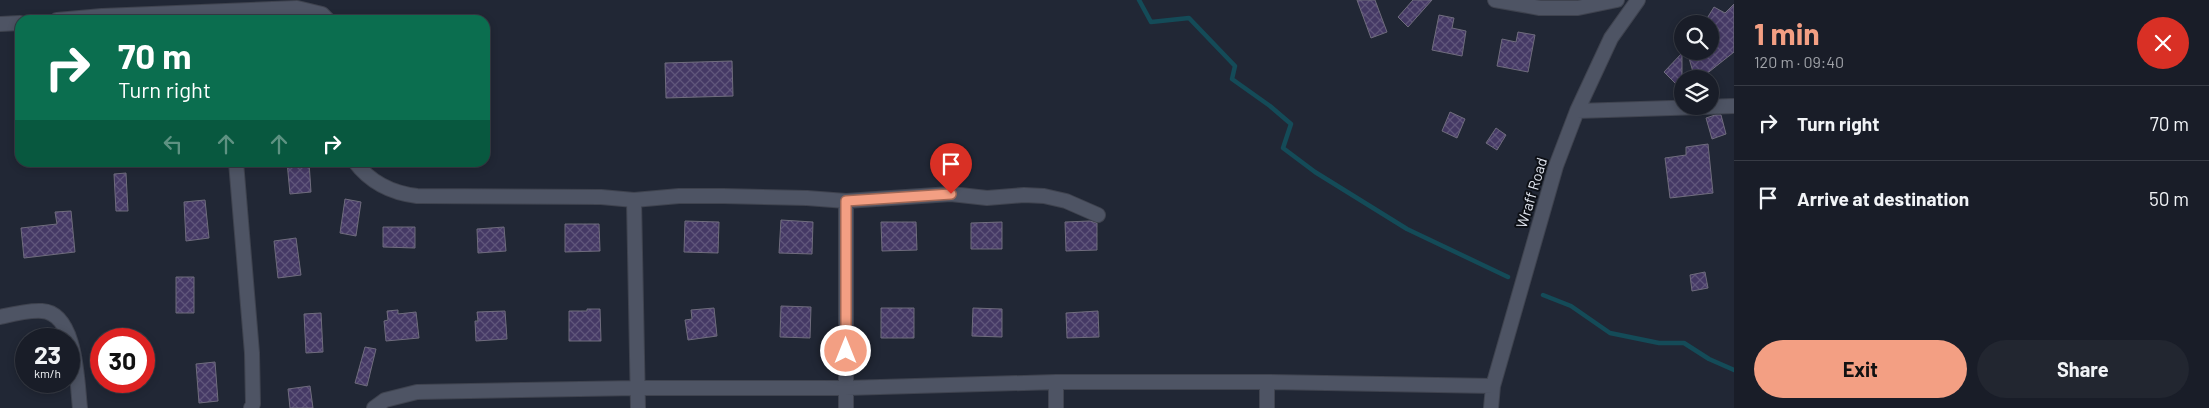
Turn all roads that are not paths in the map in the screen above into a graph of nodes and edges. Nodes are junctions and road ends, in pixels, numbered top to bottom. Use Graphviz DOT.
graph roads {
  1 [pos="1495,0"];
  2 [pos="1617,0"];
  3 [pos="1638,0"];
  4 [pos="235,15"];
  5 [pos="323,15"];
  6 [pos="15,23"];
  7 [pos="0,24"];
  8 [pos="1734,106"];
  9 [pos="1577,111"];
  10 [pos="236,167"];
  11 [pos="358,167"];
  12 [pos="634,200"];
  13 [pos="846,201"];
  14 [pos="1098,215"];
  15 [pos="0,317"];
  16 [pos="1056,382"];
  17 [pos="1267,382"];
  18 [pos="1493,386"];
  19 [pos="637,388"];
  20 [pos="846,388"];
  21 [pos="80,408"];
  22 [pos="251,408"];
  23 [pos="374,408"];
  24 [pos="638,408"];
  25 [pos="846,408"];
  26 [pos="1056,408"];
  27 [pos="1267,408"];
  28 [pos="1491,408"];
  1 -- 2 [label="street"];
  3 -- 9 [label="street, Wraff Road"];
  4 -- 5 [label="street"];
  6 -- 7 [label="street"];
  8 -- 9 [label="street"];
  9 -- 18 [label="street, Wraff Road"];
  10 -- 22 [label="street"];
  11 -- 12 [label="street"];
  12 -- 13 [label="street"];
  12 -- 19 [label="street"];
  13 -- 14 [label="street"];
  13 -- 20 [label="street"];
  15 -- 21 [label="street"];
  16 -- 17 [label="street"];
  16 -- 20 [label="street"];
  16 -- 26 [label="street"];
  17 -- 18 [label="street"];
  17 -- 27 [label="street"];
  18 -- 28 [label="street, Wraff Road"];
  19 -- 20 [label="street"];
  19 -- 23 [label="street"];
  19 -- 24 [label="street"];
  20 -- 25 [label="street"];
}
